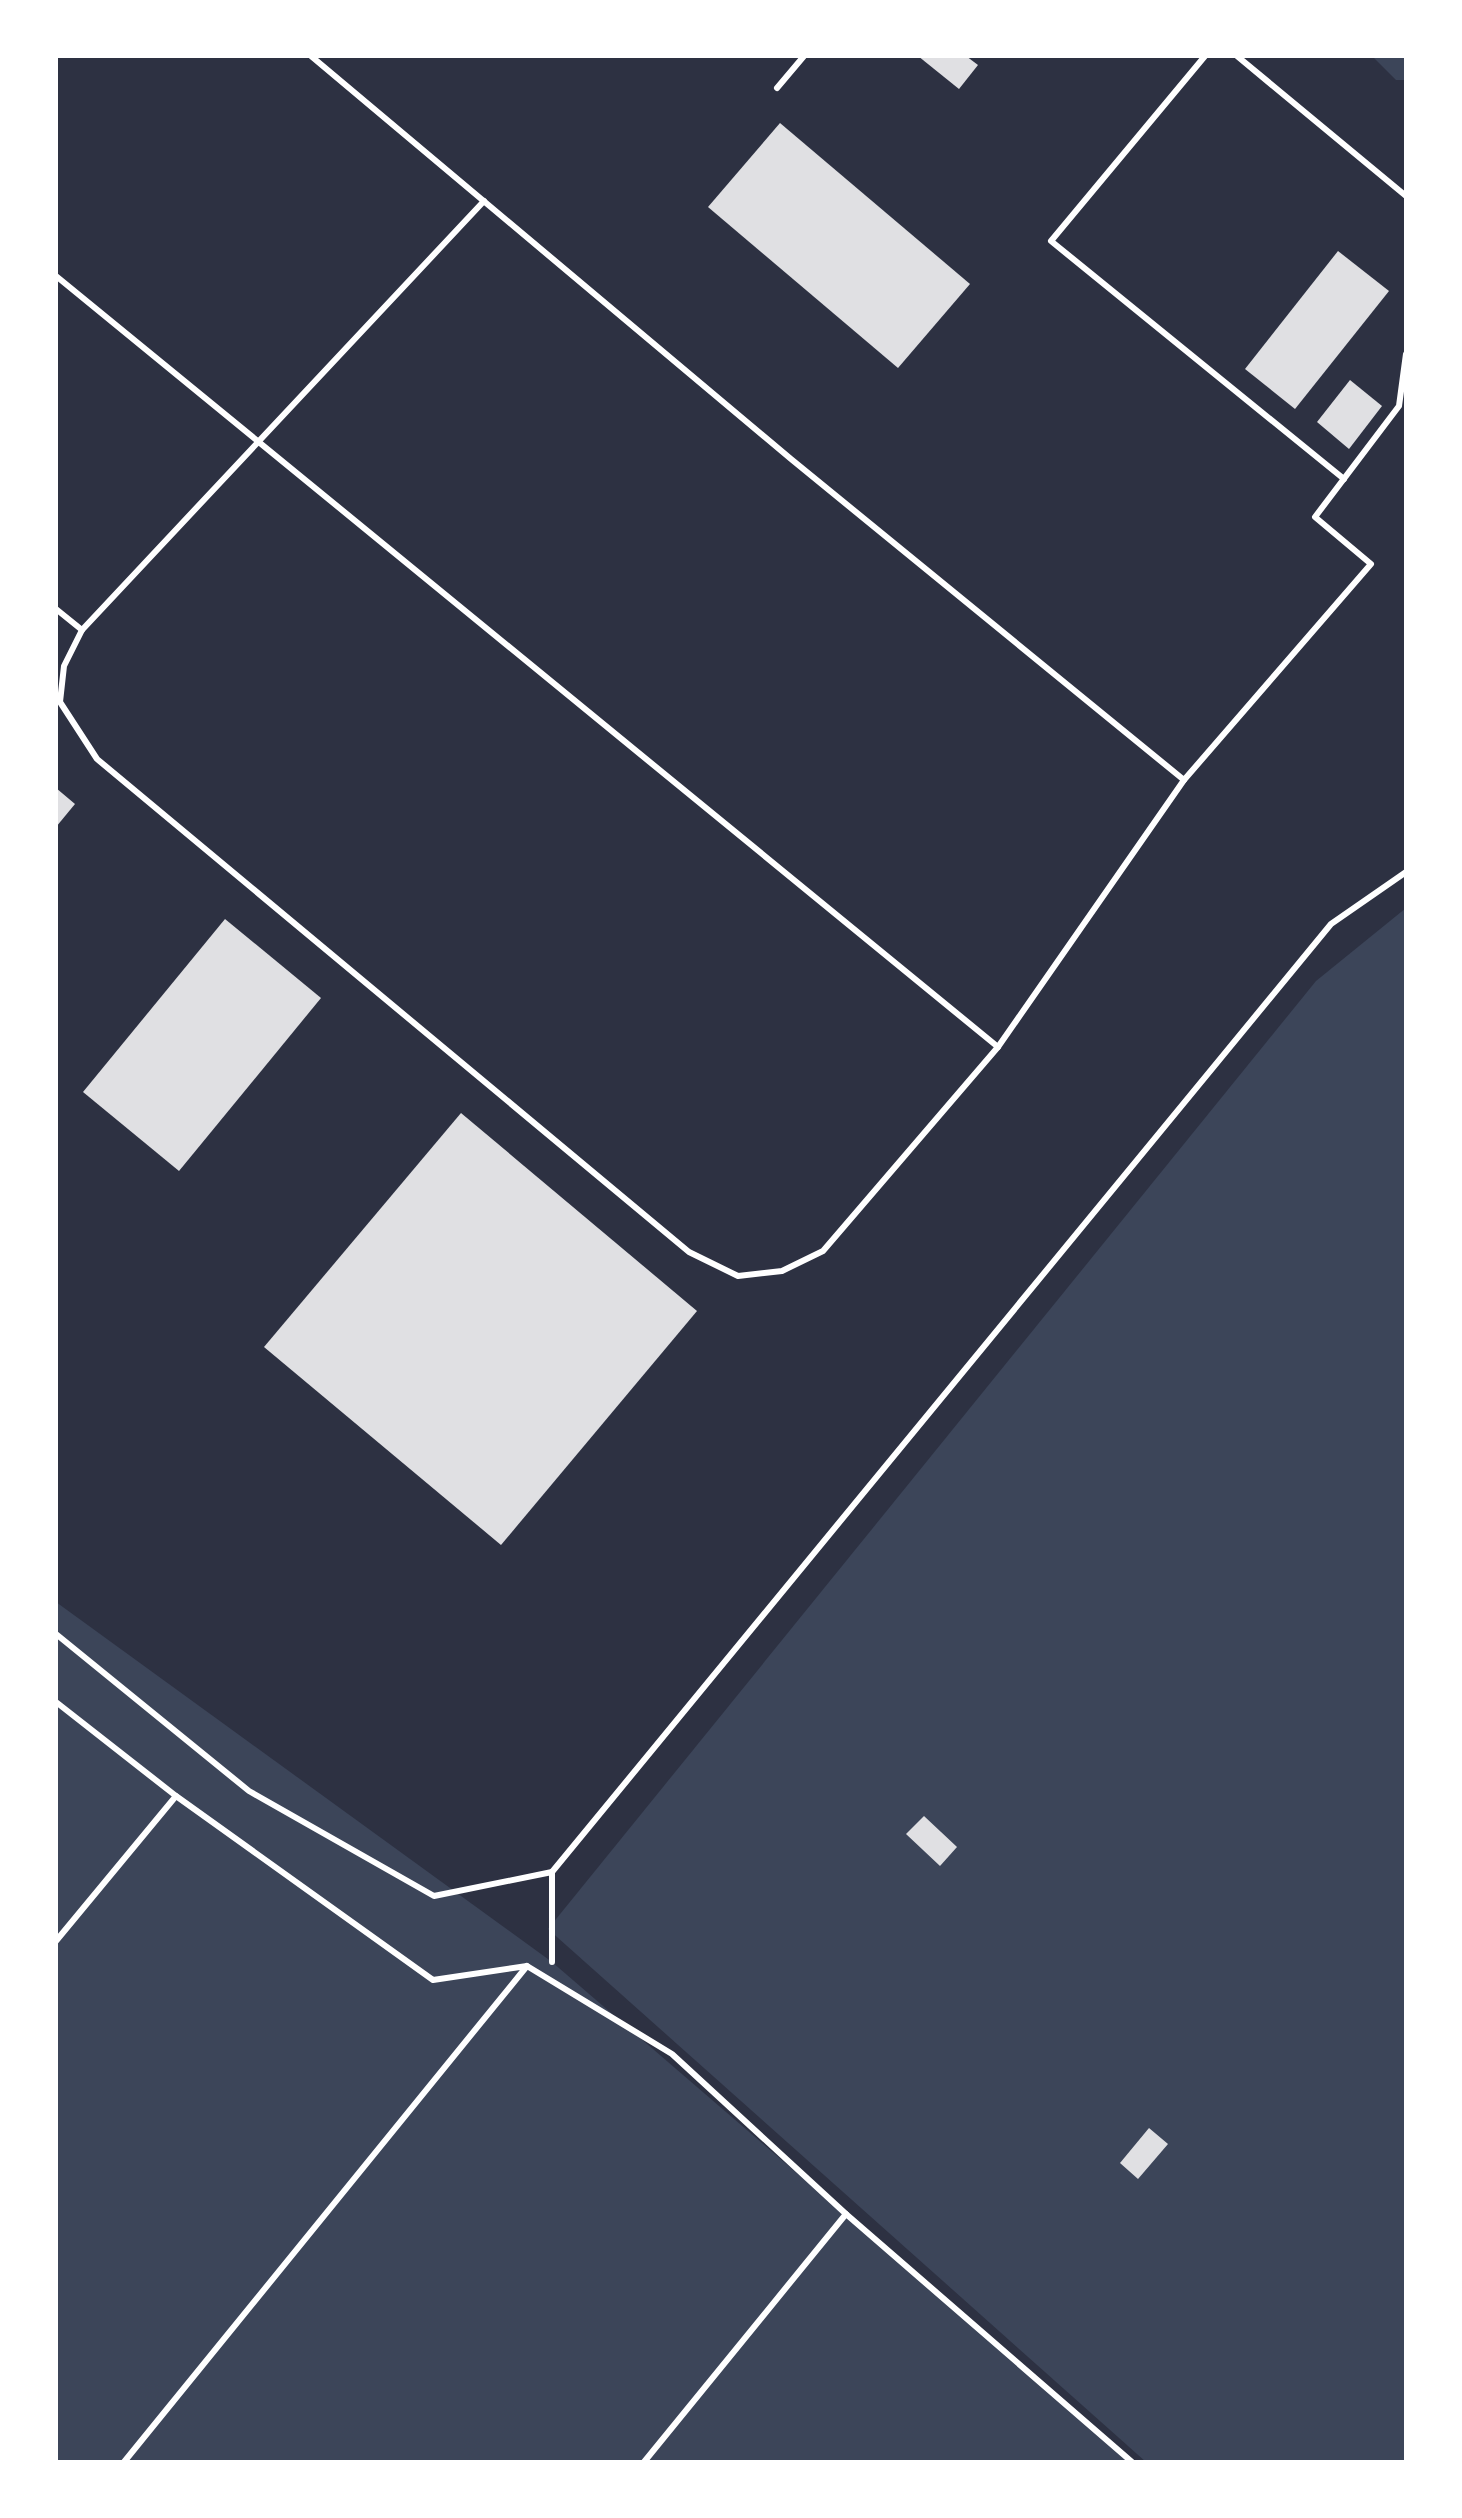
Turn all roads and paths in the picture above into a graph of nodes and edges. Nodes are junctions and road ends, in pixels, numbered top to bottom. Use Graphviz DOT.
graph roads {
  1 [pos="311,56"];
  2 [pos="804,56"];
  3 [pos="1205,56"];
  4 [pos="1237,56"];
  5 [pos="777,88"];
  6 [pos="1406,196"];
  7 [pos="484,201"];
  8 [pos="56,276"];
  9 [pos="1406,354"];
  10 [pos="258,442"];
  11 [pos="1344,479"];
  12 [pos="56,609"];
  13 [pos="82,630"];
  14 [pos="1184,780"];
  15 [pos="1406,872"];
  16 [pos="998,1047"];
  17 [pos="56,1634"];
  18 [pos="56,1702"];
  19 [pos="176,1796"];
  20 [pos="552,1872"];
  21 [pos="56,1941"];
  22 [pos="552,1962"];
  23 [pos="527,1966"];
  24 [pos="846,2214"];
  25 [pos="124,2462"];
  26 [pos="644,2462"];
  27 [pos="1132,2462"];
  1 -- 7 [label="lane"];
  2 -- 5 [label="lane"];
  3 -- 11 [label="lane"];
  4 -- 6 [label="lane"];
  7 -- 10 [label="lane"];
  7 -- 14 [label="lane"];
  8 -- 10 [label="lane"];
  9 -- 11 [label="lane"];
  10 -- 13 [label="lane"];
  10 -- 16 [label="lane"];
  11 -- 14 [label="lane"];
  12 -- 13 [label="lane"];
  13 -- 16 [label="lane"];
  14 -- 16 [label="lane"];
  15 -- 20 [label="lane"];
  17 -- 20 [label="lane"];
  18 -- 19 [label="lane"];
  19 -- 21 [label="lane"];
  19 -- 23 [label="lane"];
  20 -- 22 [label="lane"];
  23 -- 24 [label="lane"];
  23 -- 25 [label="lane"];
  24 -- 26 [label="lane"];
  24 -- 27 [label="lane"];
}
